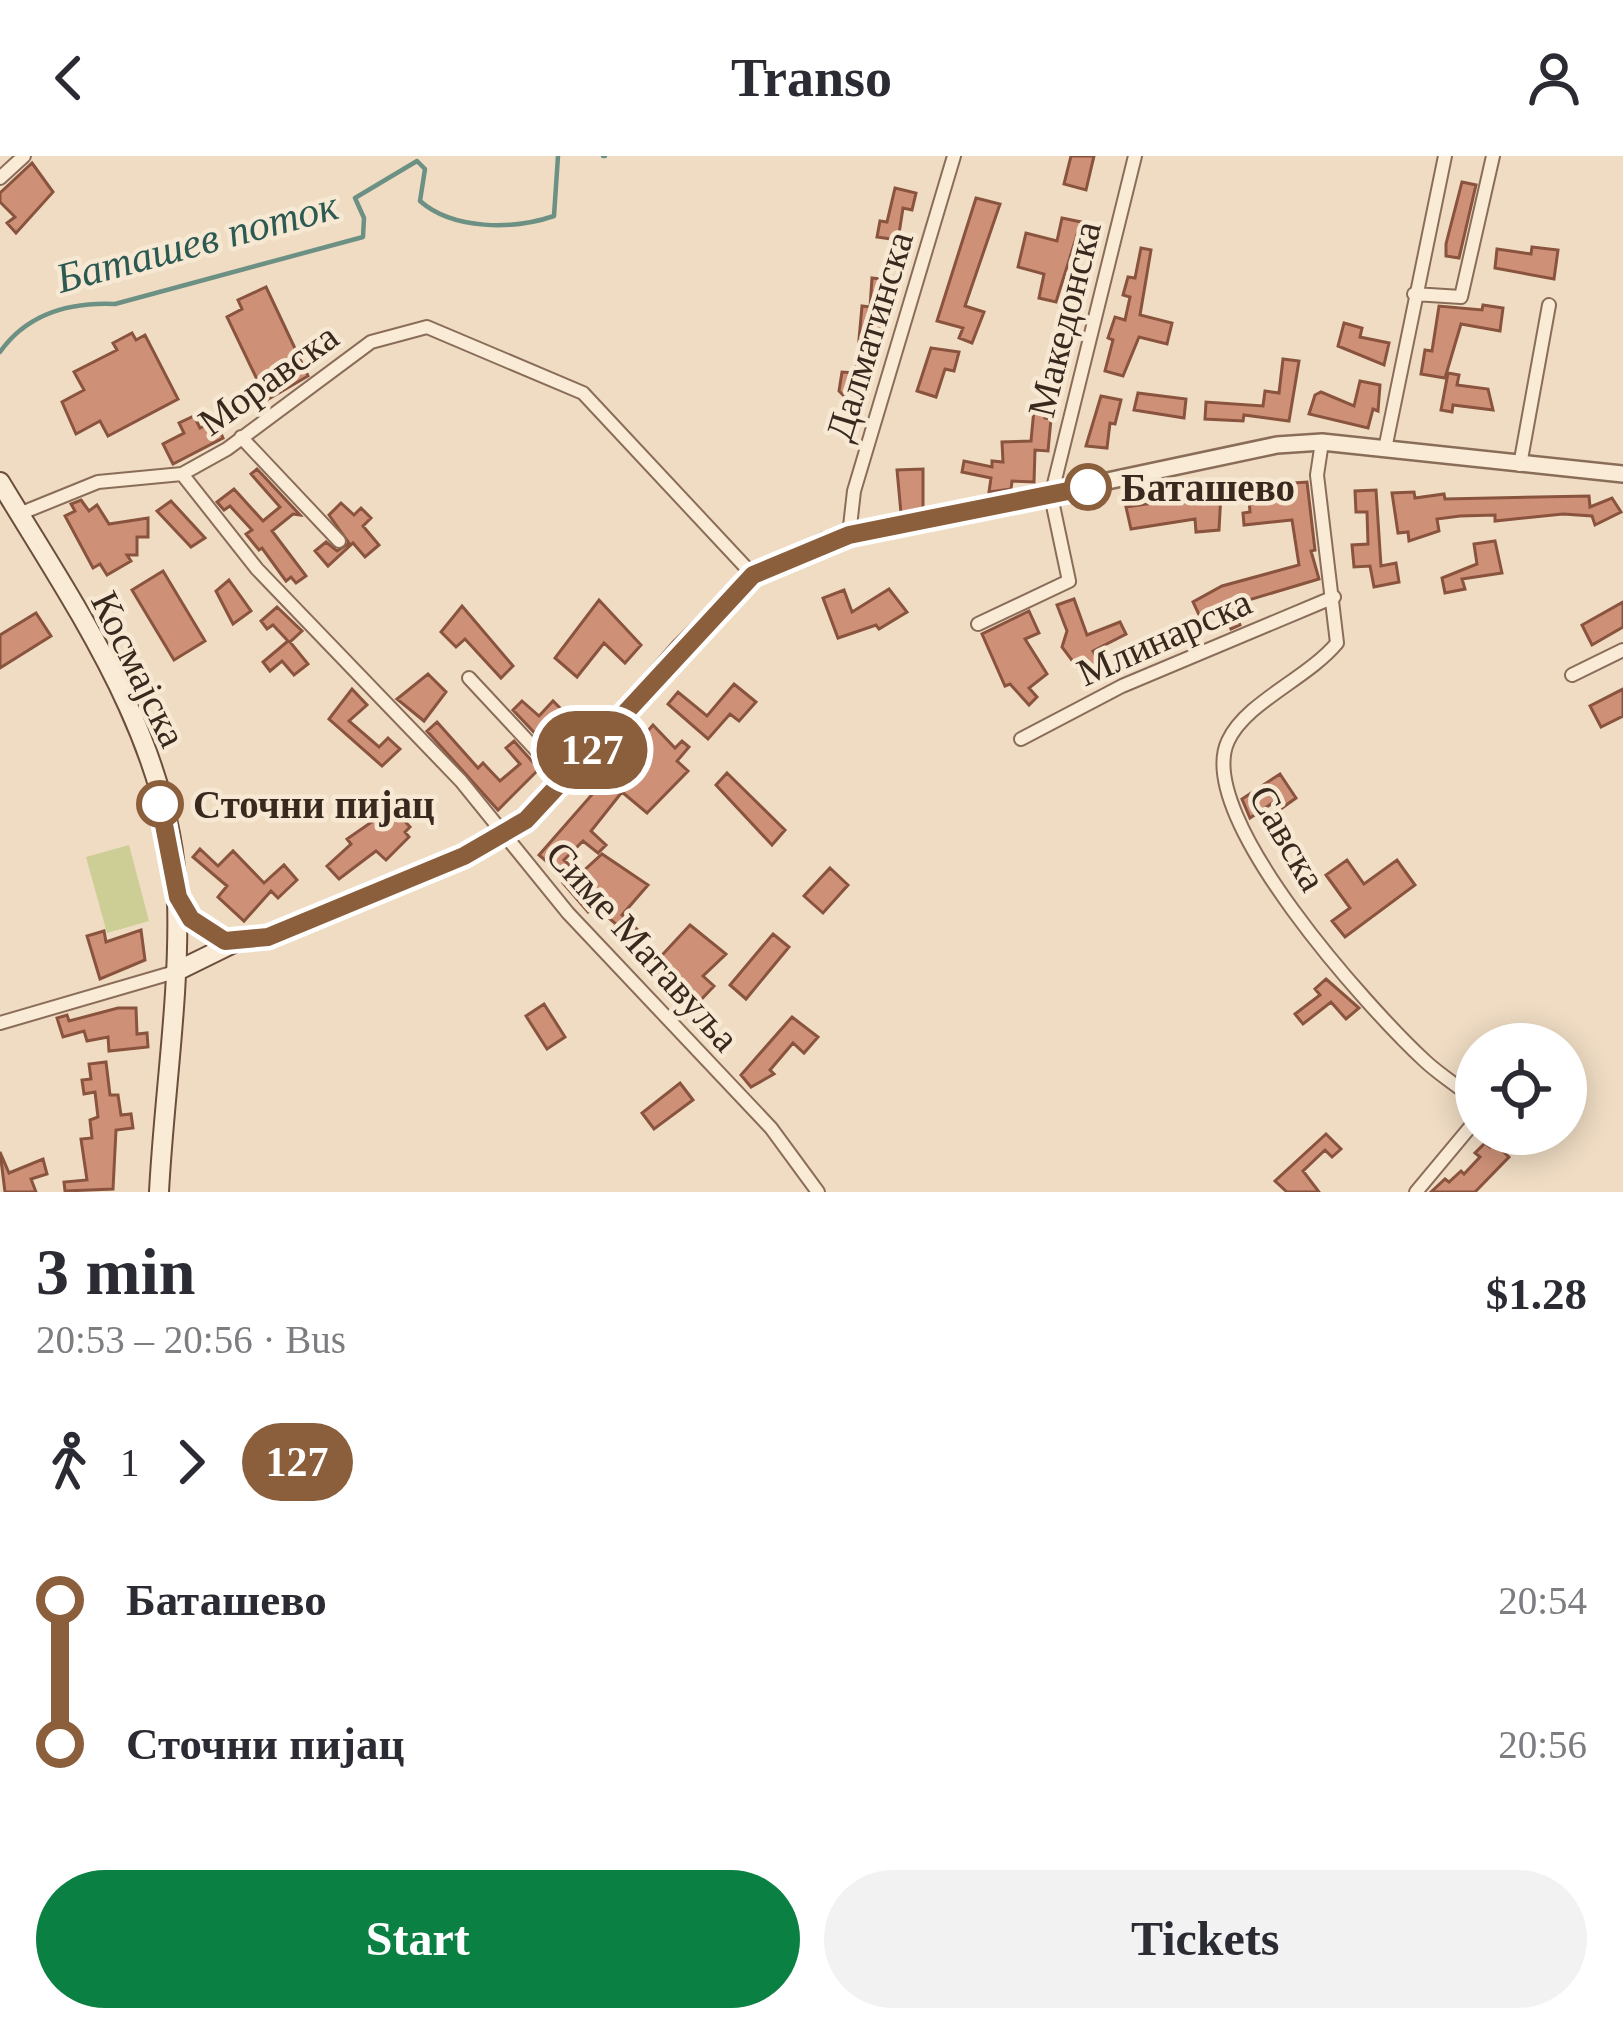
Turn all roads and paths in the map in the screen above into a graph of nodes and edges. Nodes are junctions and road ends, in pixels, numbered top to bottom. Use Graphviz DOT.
graph roads {
  1 [pos="24,156"];
  2 [pos="954,156"];
  3 [pos="1136,156"];
  4 [pos="1445,156"];
  5 [pos="1492,156"];
  6 [pos="0,178"];
  7 [pos="1414,294"];
  8 [pos="1549,305"];
  9 [pos="241,437"];
  10 [pos="1322,442"];
  11 [pos="1385,448"];
  12 [pos="1520,465"];
  13 [pos="182,474"];
  14 [pos="1623,474"];
  15 [pos="0,482"];
  16 [pos="1051,496"];
  17 [pos="20,514"];
  18 [pos="849,535"];
  19 [pos="339,541"];
  20 [pos="753,575"];
  21 [pos="1334,597"];
  22 [pos="978,625"];
  23 [pos="1623,650"];
  24 [pos="1572,675"];
  25 [pos="469,678"];
  26 [pos="1021,739"];
  27 [pos="566,782"];
  28 [pos="504,836"];
  29 [pos="178,897"];
  30 [pos="234,943"];
  31 [pos="175,972"];
  32 [pos="0,1024"];
  33 [pos="1455,1085"];
  34 [pos="1455,1145"];
  35 [pos="159,1192"];
  36 [pos="818,1192"];
  37 [pos="1416,1192"];
  1 -- 6 [label="street"];
  2 -- 18 [label="street, Далматинска"];
  3 -- 16 [label="street, Македонска"];
  4 -- 7 [label="street"];
  5 -- 7 [label="street"];
  7 -- 11 [label="street"];
  8 -- 12 [label="street"];
  9 -- 13 [label="street, Моравска"];
  9 -- 19 [label="street"];
  9 -- 20 [label="street, Моравска"];
  10 -- 11 [label="street"];
  10 -- 16 [label="street"];
  10 -- 21 [label="street, Савска"];
  11 -- 12 [label="street"];
  12 -- 14 [label="street"];
  13 -- 17 [label="street, Моравска"];
  13 -- 28 [label="street, Симе Матавуља"];
  15 -- 17 [label="main road, Космајска"];
  16 -- 18 [label="street"];
  16 -- 22 [label="street"];
  17 -- 29 [label="main road, Космајска"];
  18 -- 20 [label="street"];
  20 -- 27 [label="street"];
  21 -- 26 [label="street, Млинарска"];
  21 -- 33 [label="street, Савска"];
  23 -- 24 [label="street"];
  25 -- 27 [label="street"];
  27 -- 28 [label="street"];
  28 -- 30 [label="street"];
  28 -- 36 [label="street, Симе Матавуља"];
  29 -- 30 [label="street"];
  29 -- 31 [label="main road, Космајска"];
  30 -- 31 [label="main road"];
  31 -- 32 [label="street"];
  31 -- 35 [label="main road, Космајска"];
  34 -- 37 [label="street"];
}
